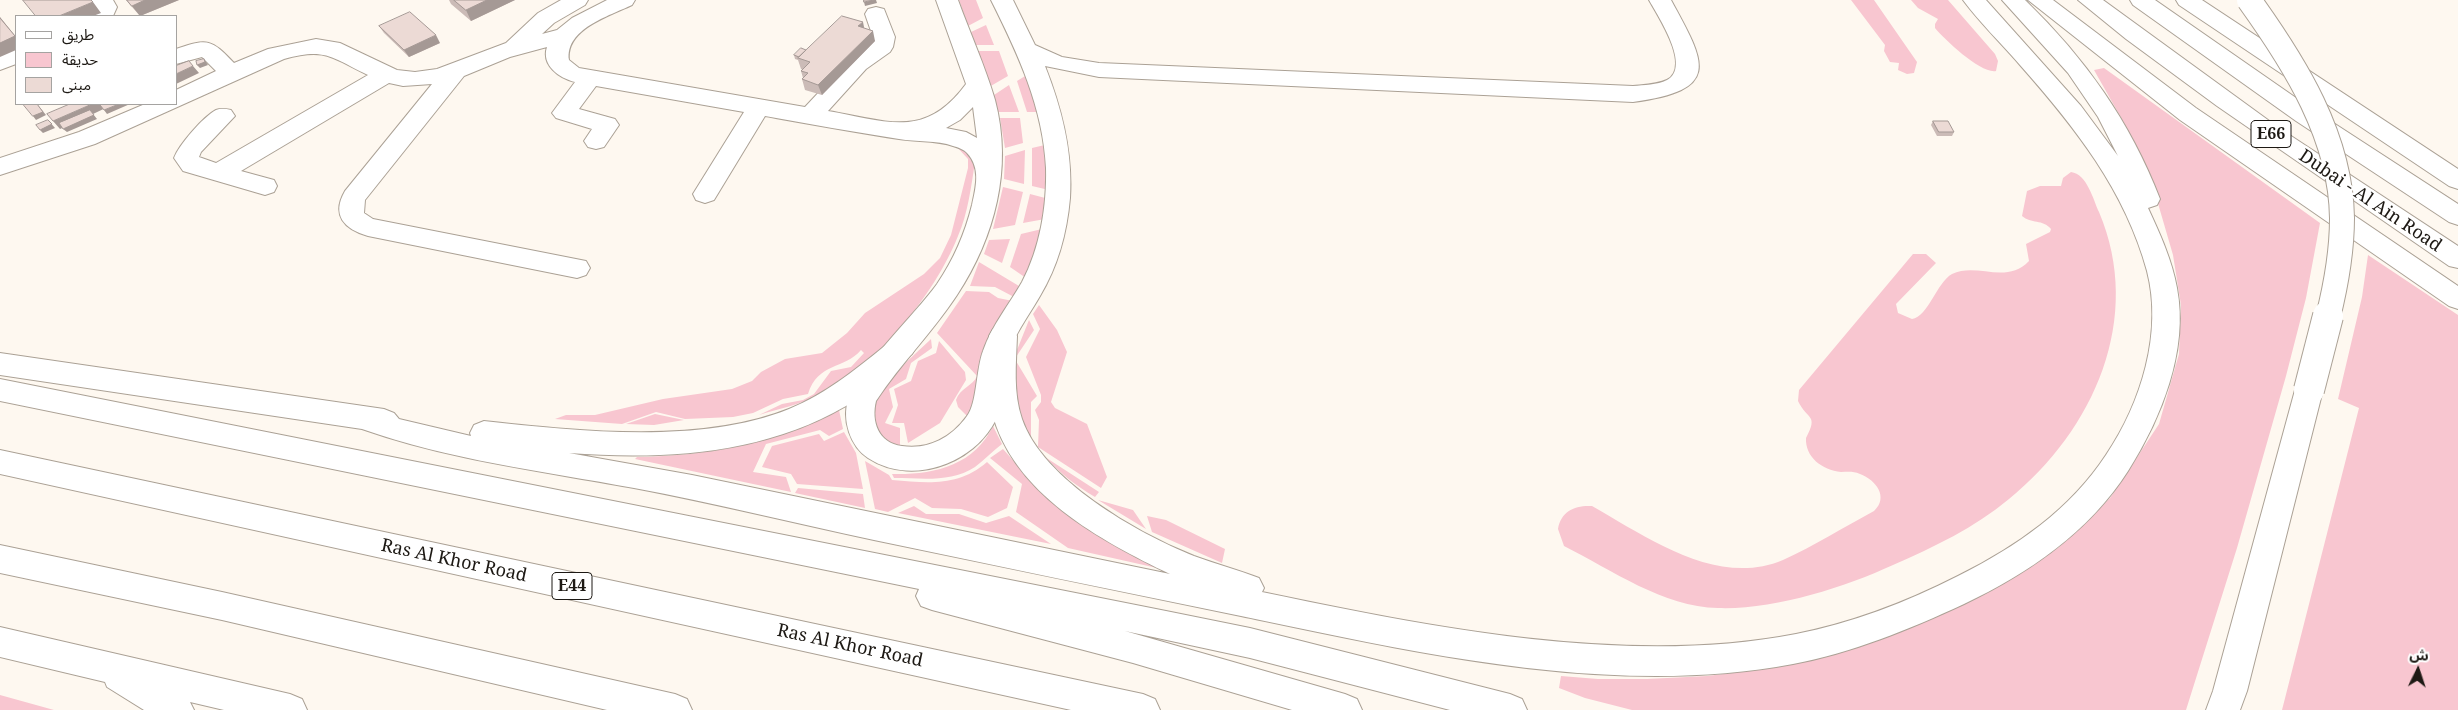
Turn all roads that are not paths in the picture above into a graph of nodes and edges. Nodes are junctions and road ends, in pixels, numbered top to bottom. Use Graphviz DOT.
graph roads {
  1 [pos="102,0"];
  2 [pos="577,0"];
  3 [pos="624,0"];
  4 [pos="947,0"];
  5 [pos="1002,0"];
  6 [pos="1660,0"];
  7 [pos="1974,0"];
  8 [pos="2013,0"];
  9 [pos="2039,0"];
  10 [pos="2089,0"];
  11 [pos="2141,0"];
  12 [pos="2187,0"];
  13 [pos="2198,0"];
  14 [pos="2249,0"];
  15 [pos="876,14"];
  16 [pos="102,15"];
  17 [pos="564,36"];
  18 [pos="514,48"];
  19 [pos="1027,50"];
  20 [pos="15,56"];
  21 [pos="178,56"];
  22 [pos="0,63"];
  23 [pos="456,70"];
  24 [pos="232,74"];
  25 [pos="384,75"];
  26 [pos="590,78"];
  27 [pos="978,84"];
  28 [pos="178,98"];
  29 [pos="163,105"];
  30 [pos="759,106"];
  31 [pos="812,115"];
  32 [pos="223,116"];
  33 [pos="899,131"];
  34 [pos="596,141"];
  35 [pos="2458,165"];
  36 [pos="0,167"];
  37 [pos="989,170"];
  38 [pos="218,173"];
  39 [pos="2458,180"];
  40 [pos="264,186"];
  41 [pos="705,194"];
  42 [pos="2458,216"];
  43 [pos="2458,259"];
  44 [pos="577,268"];
  45 [pos="2161,271"];
  46 [pos="2458,299"];
  47 [pos="1002,336"];
  48 [pos="902,347"];
  49 [pos="0,364"];
  50 [pos="0,390"];
  51 [pos="366,419"];
  52 [pos="0,462"];
  53 [pos="721,535"];
  54 [pos="0,559"];
  55 [pos="1453,641"];
  56 [pos="0,642"];
  57 [pos="104,665"];
  58 [pos="177,710"];
  59 [pos="290,710"];
  60 [pos="675,710"];
  61 [pos="1143,710"];
  62 [pos="1345,710"];
  63 [pos="1510,710"];
  64 [pos="2222,710"];
  1 -- 16 [label="main road"];
  2 -- 18 [label="main road"];
  3 -- 17 [label="main road"];
  4 -- 27 [label="main road"];
  5 -- 19 [label="main road"];
  6 -- 19 [label="main road"];
  7 -- 45 [label="main road"];
  8 -- 45 [label="main road"];
  9 -- 46 [label="main road"];
  10 -- 43 [label="main road, Dubai - Al Ain Road / E66"];
  11 -- 42 [label="main road, Dubai - Al Ain Road / E66"];
  12 -- 39 [label="main road"];
  13 -- 35 [label="main road"];
  14 -- 64 [label="main road, bridge"];
  15 -- 31 [label="main road"];
  17 -- 18 [label="main road"];
  17 -- 26 [label="main road"];
  18 -- 23 [label="main road"];
  19 -- 47 [label="main road"];
  20 -- 22 [label="main road"];
  21 -- 24 [label="main road"];
  23 -- 25 [label="main road"];
  23 -- 44 [label="main road"];
  24 -- 25 [label="main road"];
  24 -- 28 [label="main road"];
  25 -- 38 [label="main road"];
  26 -- 30 [label="main road"];
  26 -- 34 [label="main road"];
  27 -- 33 [label="main road"];
  27 -- 37 [label="main road"];
  29 -- 36 [label="main road"];
  30 -- 31 [label="main road"];
  30 -- 41 [label="main road"];
  31 -- 33 [label="main road"];
  32 -- 38 [label="main road"];
  33 -- 37 [label="main road"];
  37 -- 48 [label="main road"];
  38 -- 40 [label="main road"];
  45 -- 55 [label="main road"];
  47 -- 48 [label="main road"];
  47 -- 55 [label="main road"];
  48 -- 51 [label="main road"];
  49 -- 51 [label="main road"];
  50 -- 53 [label="main road"];
  51 -- 55 [label="main road"];
  52 -- 61 [label="main road, Ras Al Khor Road / E44"];
  53 -- 62 [label="main road"];
  53 -- 63 [label="main road"];
  54 -- 60 [label="main road"];
  56 -- 57 [label="main road"];
  57 -- 58 [label="main road"];
  57 -- 59 [label="main road"];
}
